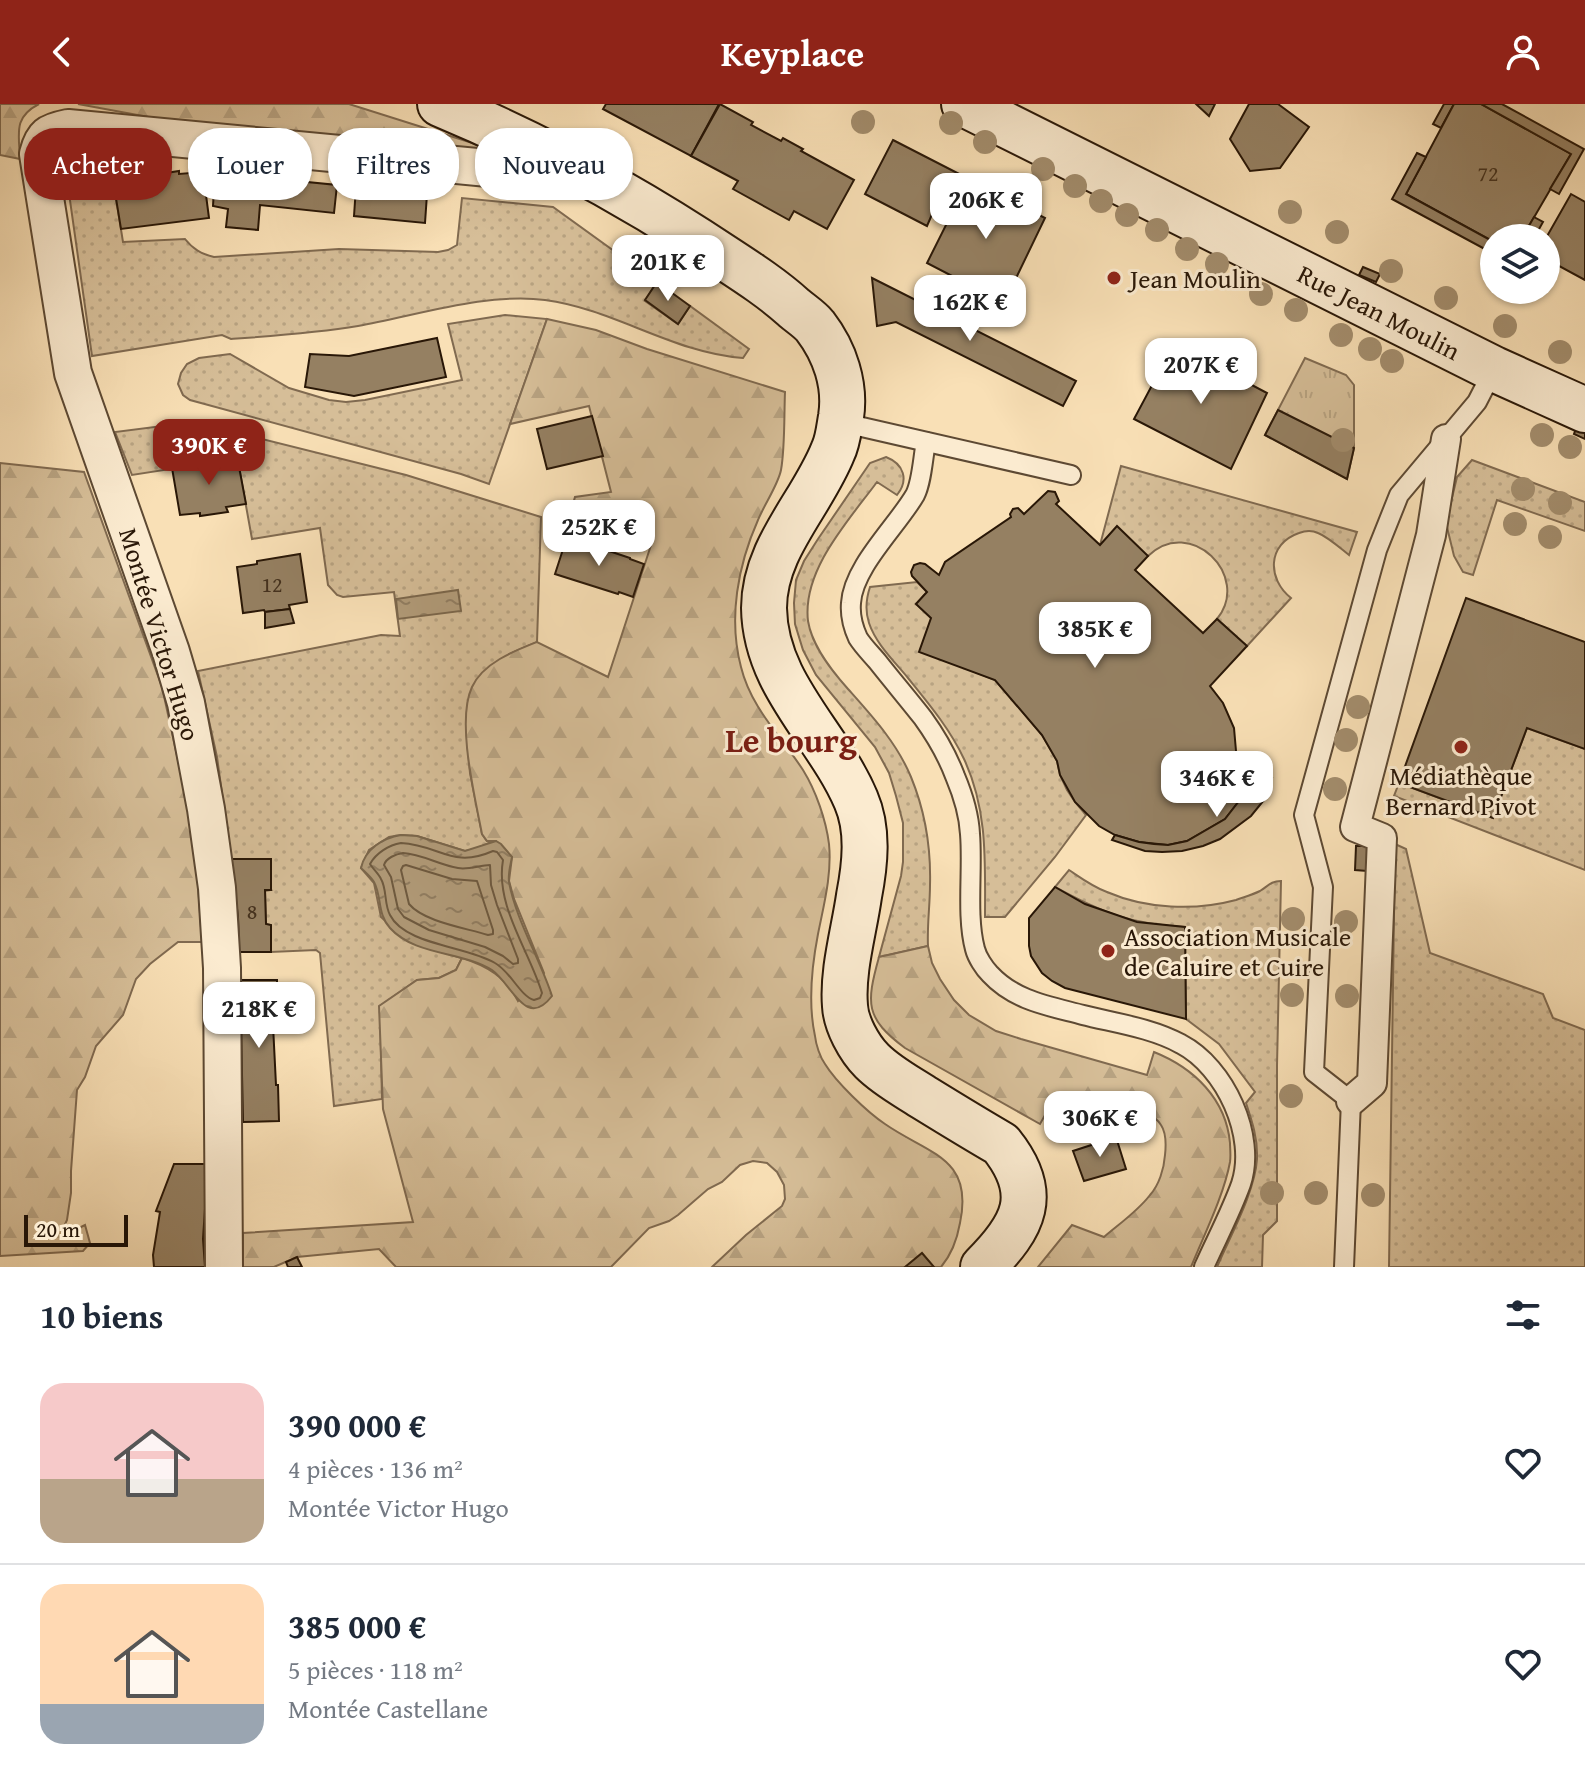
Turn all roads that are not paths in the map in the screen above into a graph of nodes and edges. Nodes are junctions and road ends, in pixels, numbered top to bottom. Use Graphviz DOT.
graph roads {
  1 [pos="440,104"];
  2 [pos="964,104"];
  3 [pos="496,128"];
  4 [pos="475,167"];
  5 [pos="633,200"];
  6 [pos="1494,369"];
  7 [pos="1585,410"];
  8 [pos="840,422"];
  9 [pos="1446,439"];
  10 [pos="926,442"];
  11 [pos="1071,475"];
  12 [pos="1351,1101"];
  13 [pos="224,1267"];
  14 [pos="983,1267"];
  15 [pos="1204,1267"];
  16 [pos="1344,1267"];
  1 -- 3 [label="main road"];
  2 -- 6 [label="main road, Rue Jean Moulin"];
  4 -- 13 [label="street, Montée Victor Hugo"];
  5 -- 8 [label="main road"];
  6 -- 7 [label="main road, Rue Jean Moulin"];
  6 -- 9 [label="lane"];
  8 -- 10 [label="lane"];
  8 -- 14 [label="main road"];
  9 -- 12 [label="street"];
  9 -- 12 [label="lane"];
  10 -- 11 [label="lane"];
  10 -- 15 [label="lane"];
  12 -- 16 [label="lane"];
}
